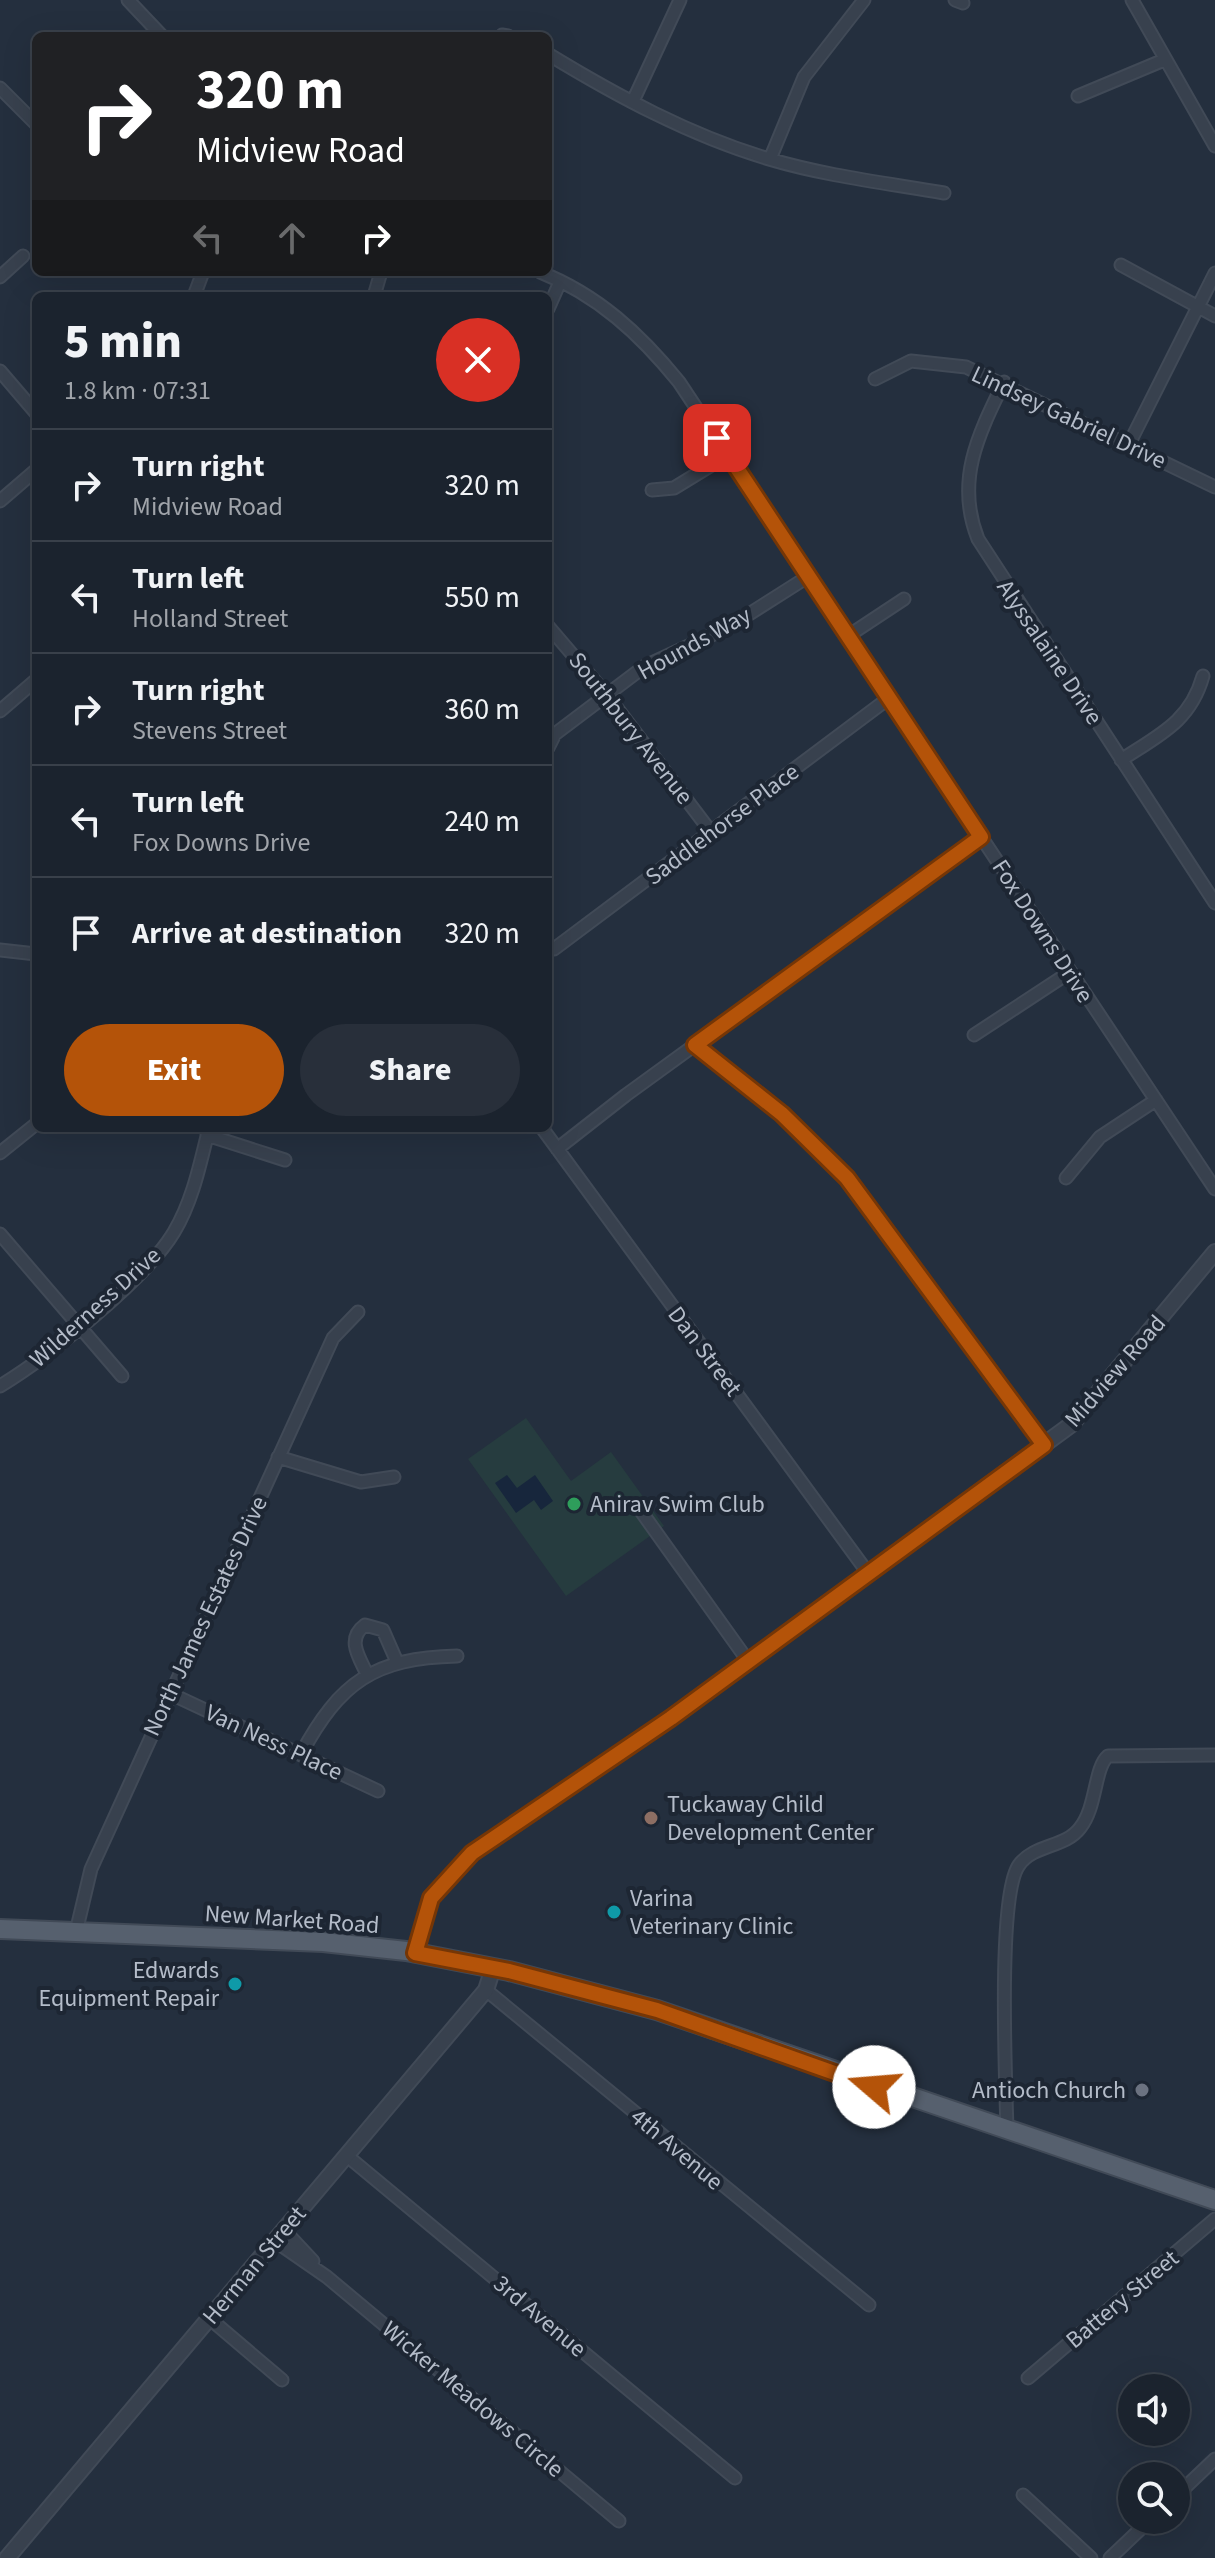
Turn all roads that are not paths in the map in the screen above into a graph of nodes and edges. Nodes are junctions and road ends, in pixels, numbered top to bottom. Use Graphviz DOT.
graph roads {
  1 [pos="128,0"];
  2 [pos="680,0"];
  3 [pos="864,0"];
  4 [pos="1132,0"];
  5 [pos="158,32"];
  6 [pos="552,56"];
  7 [pos="1164,60"];
  8 [pos="0,88"];
  9 [pos="1078,96"];
  10 [pos="633,101"];
  11 [pos="32,120"];
  12 [pos="1215,146"];
  13 [pos="770,159"];
  14 [pos="944,193"];
  15 [pos="23,256"];
  16 [pos="1121,265"];
  17 [pos="1215,273"];
  18 [pos="548,276"];
  19 [pos="0,277"];
  20 [pos="560,282"];
  21 [pos="552,300"];
  22 [pos="1198,307"];
  23 [pos="1215,316"];
  24 [pos="0,371"];
  25 [pos="875,379"];
  26 [pos="1004,382"];
  27 [pos="32,408"];
  28 [pos="1129,444"];
  29 [pos="728,455"];
  30 [pos="32,473"];
  31 [pos="1215,487"];
  32 [pos="652,490"];
  33 [pos="0,501"];
  34 [pos="809,576"];
  35 [pos="904,599"];
  36 [pos="552,631"];
  37 [pos="848,636"];
  38 [pos="1203,676"];
  39 [pos="32,683"];
  40 [pos="607,695"];
  41 [pos="889,698"];
  42 [pos="0,711"];
  43 [pos="552,740"];
  44 [pos="1121,760"];
  45 [pos="711,832"];
  46 [pos="981,837"];
  47 [pos="1215,903"];
  48 [pos="554,949"];
  49 [pos="0,950"];
  50 [pos="32,954"];
  51 [pos="1070,972"];
  52 [pos="974,1035"];
  53 [pos="695,1045"];
  54 [pos="1156,1100"];
  55 [pos="32,1127"];
  56 [pos="208,1132"];
  57 [pos="545,1132"];
  58 [pos="557,1149"];
  59 [pos="0,1153"];
  60 [pos="285,1160"];
  61 [pos="1066,1178"];
  62 [pos="1215,1189"];
  63 [pos="0,1234"];
  64 [pos="1215,1252"];
  65 [pos="358,1312"];
  66 [pos="79,1326"];
  67 [pos="122,1376"];
  68 [pos="0,1386"];
  69 [pos="1044,1445"];
  70 [pos="278,1457"];
  71 [pos="394,1477"];
  72 [pos="638,1507"];
  73 [pos="868,1573"];
  74 [pos="457,1656"];
  75 [pos="748,1661"];
  76 [pos="397,1662"];
  77 [pos="367,1674"];
  78 [pos="169,1693"];
  79 [pos="301,1754"];
  80 [pos="1215,1755"];
  81 [pos="378,1791"];
  82 [pos="0,1929"];
  83 [pos="76,1932"];
  84 [pos="415,1953"];
  85 [pos="493,1968"];
  86 [pos="486,1990"];
  87 [pos="1007,2131"];
  88 [pos="346,2155"];
  89 [pos="1215,2200"];
  90 [pos="1215,2219"];
  91 [pos="279,2236"];
  92 [pos="869,2305"];
  93 [pos="209,2318"];
  94 [pos="1028,2378"];
  95 [pos="282,2380"];
  96 [pos="1215,2459"];
  97 [pos="735,2478"];
  98 [pos="1190,2483"];
  99 [pos="1023,2495"];
  100 [pos="619,2521"];
  101 [pos="1135,2534"];
  102 [pos="7,2558"];
  103 [pos="1091,2558"];
  104 [pos="1110,2558"];
  1 -- 5 [label="street"];
  2 -- 10 [label="street"];
  3 -- 13 [label="street"];
  4 -- 7 [label="street"];
  6 -- 10 [label="street"];
  7 -- 9 [label="street"];
  7 -- 12 [label="street"];
  8 -- 11 [label="street"];
  10 -- 13 [label="street"];
  13 -- 14 [label="street"];
  15 -- 19 [label="street"];
  16 -- 22 [label="street"];
  17 -- 22 [label="street"];
  18 -- 20 [label="street, Fox Downs Drive"];
  20 -- 21 [label="street"];
  20 -- 29 [label="street, Fox Downs Drive"];
  22 -- 23 [label="street"];
  22 -- 28 [label="street"];
  24 -- 27 [label="street"];
  25 -- 26 [label="street, Lindsey Gabriel Drive"];
  26 -- 28 [label="street, Lindsey Gabriel Drive"];
  26 -- 44 [label="street, Alyssalaine Drive"];
  28 -- 31 [label="street, Lindsey Gabriel Drive"];
  29 -- 32 [label="street"];
  29 -- 34 [label="street, Fox Downs Drive"];
  30 -- 33 [label="street"];
  34 -- 37 [label="street, Fox Downs Drive"];
  34 -- 40 [label="street, Hounds Way"];
  35 -- 37 [label="street"];
  36 -- 40 [label="street, Southbury Avenue"];
  37 -- 41 [label="street, Fox Downs Drive"];
  38 -- 44 [label="street"];
  39 -- 42 [label="street"];
  40 -- 43 [label="street, Hounds Way"];
  40 -- 45 [label="street, Southbury Avenue"];
  41 -- 45 [label="street, Saddlehorse Place"];
  41 -- 46 [label="street, Fox Downs Drive"];
  44 -- 47 [label="street, Alyssalaine Drive"];
  45 -- 48 [label="street, Saddlehorse Place"];
  46 -- 51 [label="street, Fox Downs Drive"];
  46 -- 53 [label="street"];
  49 -- 50 [label="street"];
  51 -- 52 [label="street"];
  51 -- 54 [label="street, Fox Downs Drive"];
  53 -- 58 [label="street"];
  53 -- 69 [label="street"];
  54 -- 61 [label="street"];
  54 -- 62 [label="street, Fox Downs Drive"];
  55 -- 59 [label="street"];
  56 -- 60 [label="street"];
  56 -- 66 [label="street, Wilderness Drive"];
  57 -- 58 [label="street, Dan Street"];
  58 -- 73 [label="street, Dan Street"];
  63 -- 66 [label="street"];
  64 -- 69 [label="street, Midview Road"];
  65 -- 70 [label="street, North James Estates Drive"];
  66 -- 67 [label="street"];
  66 -- 68 [label="street, Wilderness Drive"];
  69 -- 73 [label="street, Midview Road"];
  70 -- 71 [label="street"];
  70 -- 78 [label="street, North James Estates Drive"];
  72 -- 75 [label="street"];
  73 -- 75 [label="street, Midview Road"];
  74 -- 76 [label="street"];
  75 -- 84 [label="street, Midview Road"];
  76 -- 77 [label="street"];
  76 -- 77 [label="street"];
  77 -- 79 [label="street"];
  78 -- 79 [label="street, Van Ness Place"];
  78 -- 83 [label="street, North James Estates Drive"];
  79 -- 81 [label="street, Van Ness Place"];
  80 -- 87 [label="street"];
  82 -- 83 [label="main road, New Market Road"];
  83 -- 84 [label="main road, New Market Road"];
  84 -- 85 [label="main road, New Market Road"];
  85 -- 86 [label="street, Herman Street"];
  85 -- 87 [label="main road, New Market Road"];
  86 -- 88 [label="street, Herman Street"];
  86 -- 92 [label="street, 4th Avenue"];
  87 -- 89 [label="main road, New Market Road"];
  88 -- 91 [label="street, Herman Street"];
  88 -- 97 [label="street, 3rd Avenue"];
  90 -- 94 [label="street, Battery Street"];
  91 -- 93 [label="street, Herman Street"];
  91 -- 100 [label="street, Wicker Meadows Circle"];
  93 -- 95 [label="street"];
  93 -- 102 [label="street, Herman Street"];
  96 -- 98 [label="street"];
  99 -- 103 [label="street"];
  101 -- 104 [label="street"];
}
